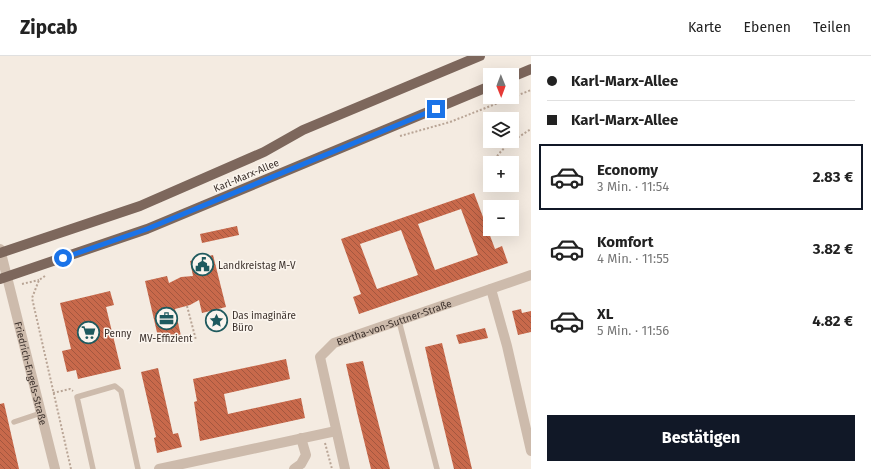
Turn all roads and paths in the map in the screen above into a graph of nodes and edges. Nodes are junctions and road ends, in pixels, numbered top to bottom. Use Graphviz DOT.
graph roads {
  1 [pos="480,56"];
  2 [pos="531,69"];
  3 [pos="519,74"];
  4 [pos="483,89"];
  5 [pos="531,90"];
  6 [pos="531,129"];
  7 [pos="397,137"];
  8 [pos="496,156"];
  9 [pos="0,252"];
  10 [pos="48,274"];
  11 [pos="531,275"];
  12 [pos="3,278"];
  13 [pos="491,289"];
  14 [pos="187,306"];
  15 [pos="399,321"];
  16 [pos="196,340"];
  17 [pos="53,392"];
  18 [pos="79,395"];
  19 [pos="41,413"];
  20 [pos="14,422"];
  21 [pos="336,431"];
  22 [pos="323,434"];
  23 [pos="301,438"];
  24 [pos="531,451"];
  25 [pos="56,469"];
  26 [pos="71,469"];
  27 [pos="93,469"];
  28 [pos="138,469"];
  29 [pos="159,469"];
  30 [pos="294,469"];
  31 [pos="332,469"];
  32 [pos="345,469"];
  33 [pos="437,469"];
  1 -- 9 [label="main road, Karl-Marx-Allee"];
  2 -- 3 [label="main road"];
  4 -- 12 [label="main road, Karl-Marx-Allee"];
  5 -- 7 [label="path"];
  6 -- 8 [label="path"];
  9 -- 12 [label="street, Friedrich-Engels-Straße"];
  10 -- 17 [label="path"];
  11 -- 13 [label="street, Bertha-von-Suttner-Straße"];
  12 -- 19 [label="street, Friedrich-Engels-Straße"];
  13 -- 15 [label="street, Bertha-von-Suttner-Straße"];
  13 -- 24 [label="street"];
  14 -- 16 [label="path"];
  15 -- 21 [label="street, Bertha-von-Suttner-Straße"];
  15 -- 33 [label="lane"];
  17 -- 18 [label="path"];
  17 -- 26 [label="path"];
  18 -- 27 [label="lane"];
  18 -- 28 [label="lane"];
  19 -- 20 [label="lane"];
  19 -- 25 [label="street, Friedrich-Engels-Straße"];
  21 -- 22 [label="street"];
  21 -- 32 [label="street, Bertha-von-Suttner-Straße"];
  22 -- 23 [label="street"];
  22 -- 31 [label="path"];
  23 -- 29 [label="street"];
  23 -- 30 [label="street"];
}
